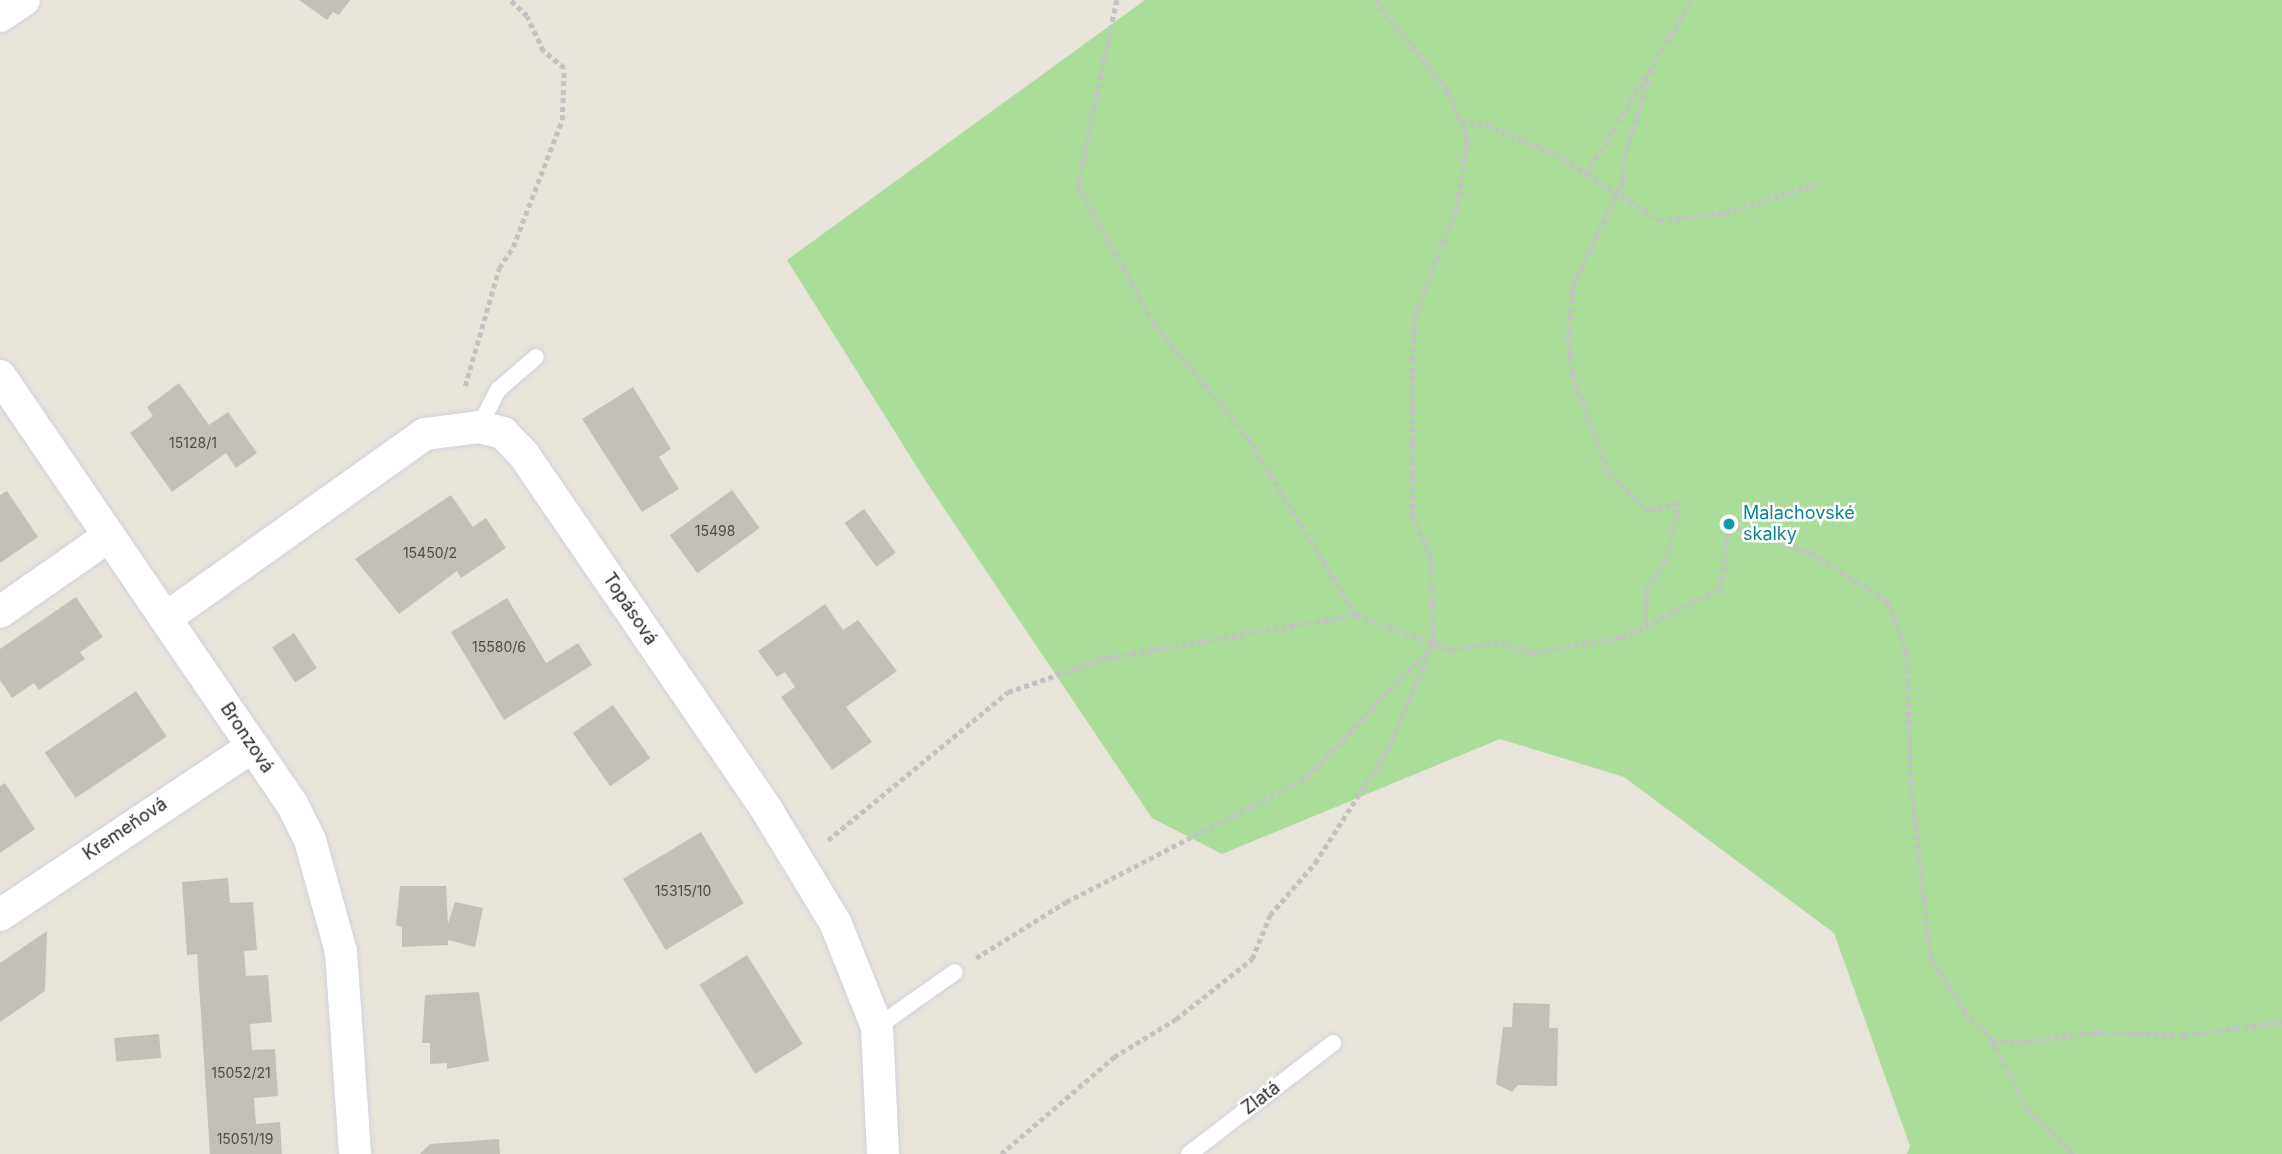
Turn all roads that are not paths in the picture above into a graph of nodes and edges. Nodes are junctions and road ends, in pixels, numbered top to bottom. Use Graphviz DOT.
graph roads {
  1 [pos="24,0"];
  2 [pos="0,16"];
  3 [pos="536,357"];
  4 [pos="0,376"];
  5 [pos="466,427"];
  6 [pos="109,536"];
  7 [pos="0,612"];
  8 [pos="166,618"];
  9 [pos="253,746"];
  10 [pos="0,915"];
  11 [pos="955,972"];
  12 [pos="877,1027"];
  13 [pos="1334,1043"];
  14 [pos="355,1154"];
  15 [pos="883,1154"];
  16 [pos="1189,1154"];
  1 -- 2 [label="street"];
  3 -- 5 [label="lane"];
  4 -- 6 [label="street, Bronzová"];
  5 -- 8 [label="street"];
  5 -- 12 [label="street, Topásová"];
  6 -- 7 [label="street"];
  6 -- 8 [label="street, Bronzová"];
  8 -- 9 [label="street, Bronzová"];
  9 -- 10 [label="street, Kremeňová"];
  9 -- 14 [label="street, Bronzová"];
  11 -- 12 [label="lane"];
  12 -- 15 [label="street, Topásová"];
  13 -- 16 [label="lane, Zlatá"];
}
